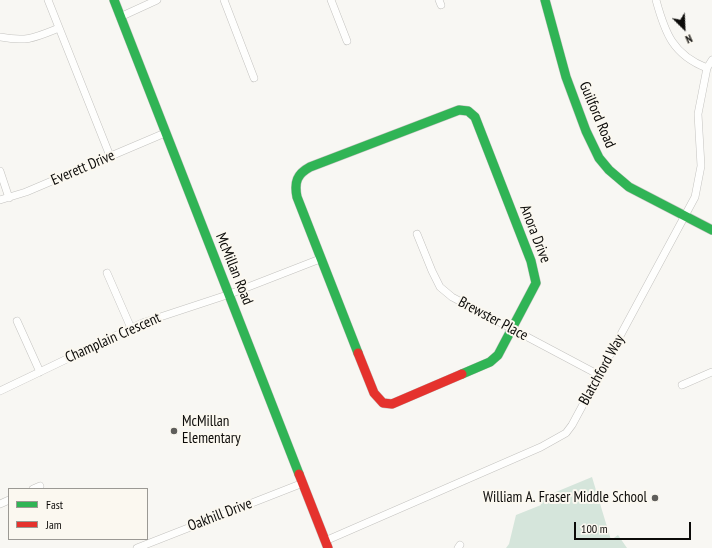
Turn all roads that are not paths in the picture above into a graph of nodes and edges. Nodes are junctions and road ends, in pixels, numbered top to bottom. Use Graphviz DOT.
graph roads {
  1 [pos="48,0"];
  2 [pos="114,0"];
  3 [pos="157,0"];
  4 [pos="224,0"];
  5 [pos="331,0"];
  6 [pos="546,0"];
  7 [pos="656,0"];
  8 [pos="120,17"];
  9 [pos="59,28"];
  10 [pos="0,37"];
  11 [pos="347,41"];
  12 [pos="712,60"];
  13 [pos="707,68"];
  14 [pos="254,78"];
  15 [pos="166,133"];
  16 [pos="110,156"];
  17 [pos="0,171"];
  18 [pos="9,198"];
  19 [pos="0,200"];
  20 [pos="686,216"];
  21 [pos="712,230"];
  22 [pos="417,234"];
  23 [pos="320,259"];
  24 [pos="107,273"];
  25 [pos="230,294"];
  26 [pos="17,321"];
  27 [pos="131,328"];
  28 [pos="513,329"];
  29 [pos="40,372"];
  30 [pos="712,372"];
  31 [pos="599,375"];
  32 [pos="682,385"];
  33 [pos="0,390"];
  34 [pos="303,483"];
  35 [pos="327,544"];
  36 [pos="137,548"];
  1 -- 9 [label="street"];
  2 -- 8 [label="street, McMillan Road"];
  3 -- 8 [label="street"];
  4 -- 14 [label="street"];
  5 -- 11 [label="street"];
  6 -- 20 [label="street, Guilford Road"];
  7 -- 13 [label="street"];
  8 -- 15 [label="street, McMillan Road"];
  9 -- 10 [label="street"];
  9 -- 16 [label="street"];
  12 -- 13 [label="street, Blatchford Way"];
  13 -- 20 [label="street, Blatchford Way"];
  15 -- 16 [label="street, Everett Drive"];
  15 -- 25 [label="street, McMillan Road"];
  16 -- 18 [label="street, Everett Drive"];
  17 -- 18 [label="street"];
  18 -- 19 [label="street, Everett Drive"];
  20 -- 21 [label="street, Guilford Road"];
  20 -- 31 [label="street, Blatchford Way"];
  22 -- 28 [label="street, Brewster Place"];
  23 -- 25 [label="street"];
  23 -- 28 [label="street, Anora Drive"];
  23 -- 28 [label="street, Anora Drive"];
  24 -- 27 [label="street"];
  25 -- 27 [label="street, Champlain Crescent"];
  25 -- 34 [label="street, McMillan Road"];
  26 -- 29 [label="street"];
  27 -- 29 [label="street, Champlain Crescent"];
  28 -- 31 [label="street, Brewster Place"];
  29 -- 33 [label="street, Champlain Crescent"];
  30 -- 32 [label="street"];
  31 -- 35 [label="street, Blatchford Way"];
  34 -- 35 [label="street, McMillan Road"];
  34 -- 36 [label="street, Oakhill Drive"];
}
